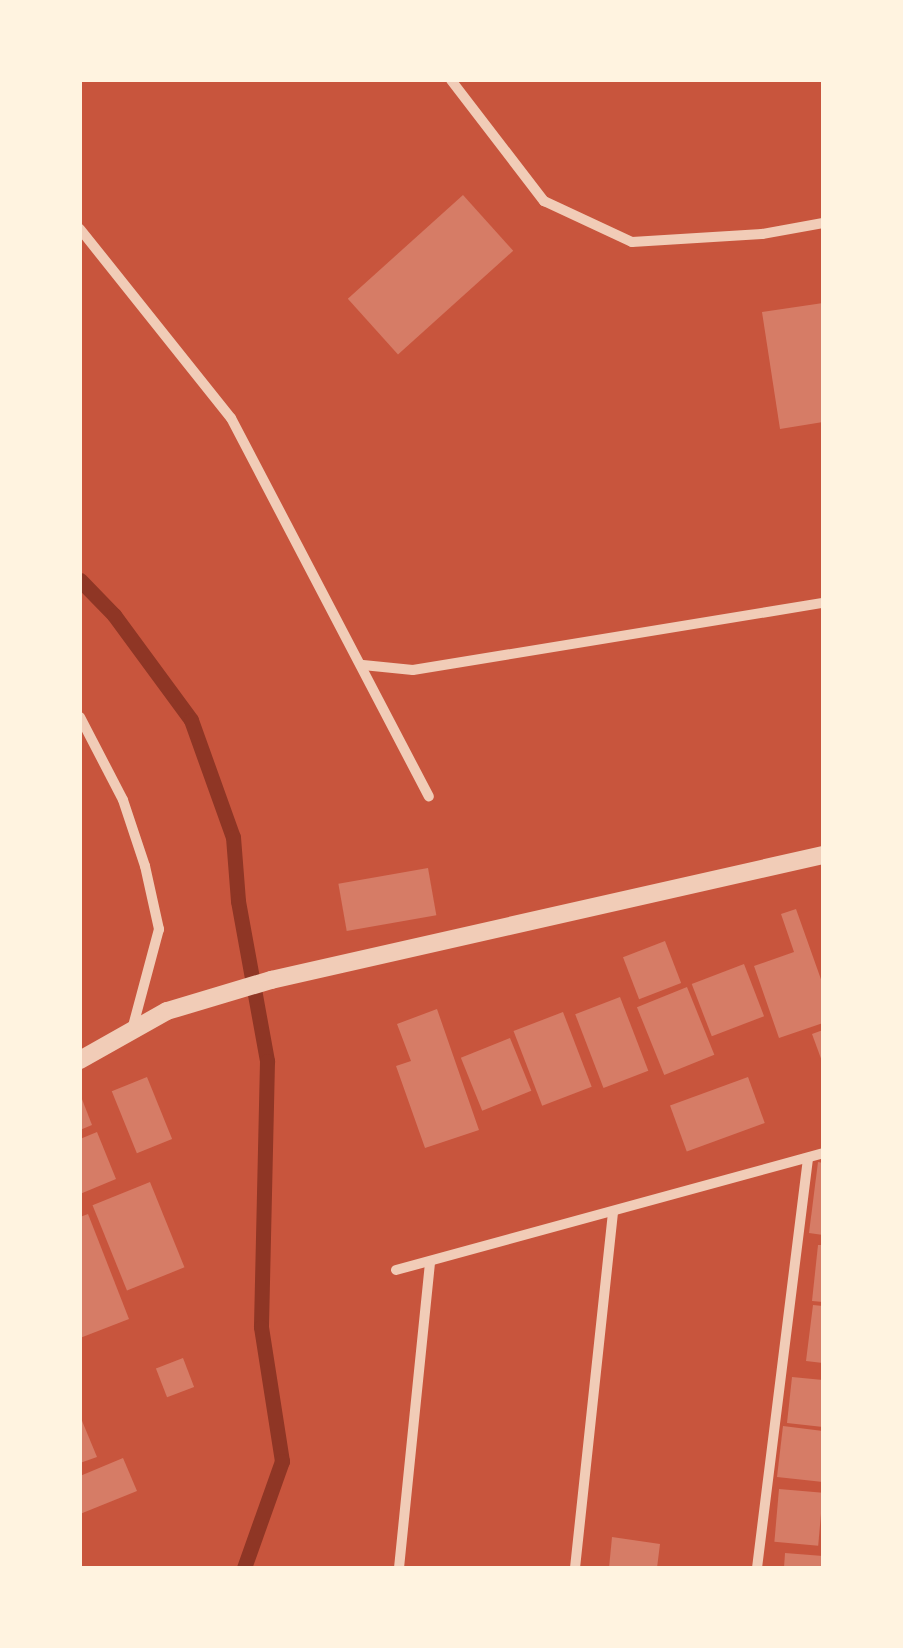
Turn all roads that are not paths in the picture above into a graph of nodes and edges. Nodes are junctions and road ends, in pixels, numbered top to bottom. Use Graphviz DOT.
graph roads {
  1 [pos="451,80"];
  2 [pos="823,224"];
  3 [pos="80,228"];
  4 [pos="823,603"];
  5 [pos="364,664"];
  6 [pos="80,717"];
  7 [pos="429,796"];
  8 [pos="823,855"];
  9 [pos="132,1031"];
  10 [pos="80,1060"];
  11 [pos="823,1153"];
  12 [pos="808,1159"];
  13 [pos="614,1212"];
  14 [pos="430,1262"];
  15 [pos="396,1270"];
  16 [pos="400,1568"];
  17 [pos="576,1568"];
  18 [pos="758,1568"];
  1 -- 2 [label="street"];
  3 -- 5 [label="street"];
  4 -- 5 [label="street"];
  5 -- 7 [label="street"];
  6 -- 9 [label="street"];
  8 -- 9 [label="street"];
  9 -- 10 [label="street"];
  11 -- 12 [label="street"];
  12 -- 13 [label="street"];
  12 -- 18 [label="street"];
  13 -- 14 [label="street"];
  13 -- 17 [label="street"];
  14 -- 15 [label="street"];
  14 -- 16 [label="street"];
}
